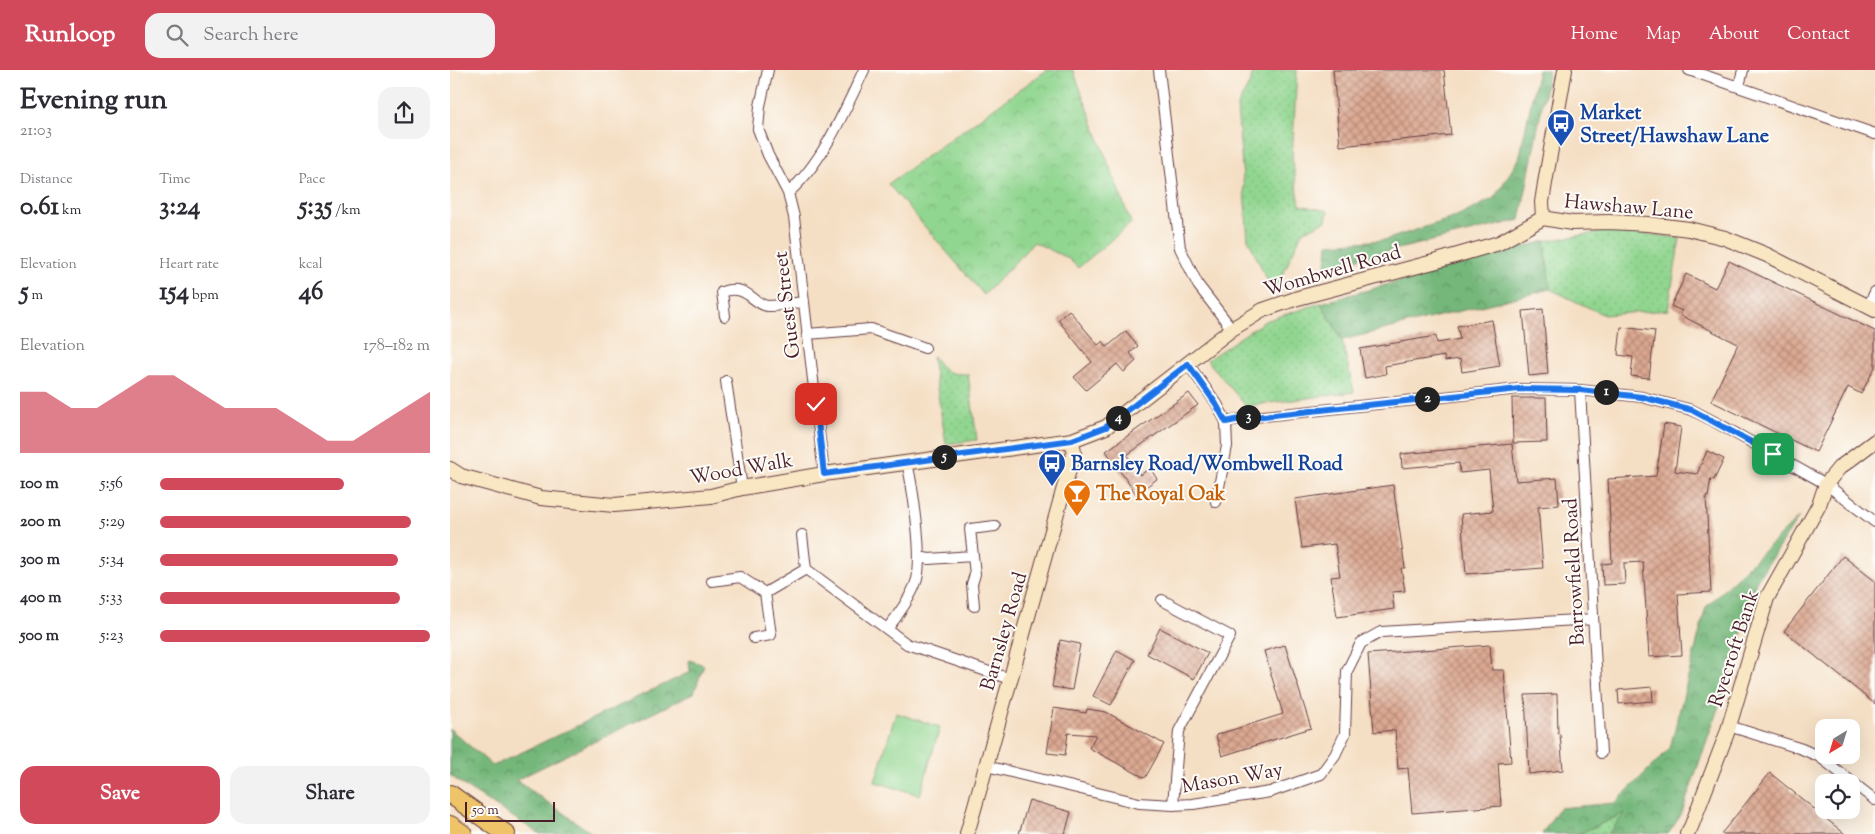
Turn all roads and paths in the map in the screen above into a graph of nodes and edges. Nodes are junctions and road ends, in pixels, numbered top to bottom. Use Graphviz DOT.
graph roads {
  1 [pos="768,70"];
  2 [pos="864,70"];
  3 [pos="1160,70"];
  4 [pos="1565,70"];
  5 [pos="1689,70"];
  6 [pos="1743,70"];
  7 [pos="1739,86"];
  8 [pos="1875,134"];
  9 [pos="788,193"];
  10 [pos="1543,218"];
  11 [pos="1875,292"];
  12 [pos="804,302"];
  13 [pos="1871,308"];
  14 [pos="725,316"];
  15 [pos="1232,329"];
  16 [pos="807,334"];
  17 [pos="926,348"];
  18 [pos="1188,364"];
  19 [pos="726,380"];
  20 [pos="1580,390"];
  21 [pos="1226,422"];
  22 [pos="1072,440"];
  23 [pos="1875,441"];
  24 [pos="907,462"];
  25 [pos="450,469"];
  26 [pos="824,474"];
  27 [pos="1826,484"];
  28 [pos="742,488"];
  29 [pos="1216,502"];
  30 [pos="1875,522"];
  31 [pos="995,526"];
  32 [pos="802,535"];
  33 [pos="972,556"];
  34 [pos="919,558"];
  35 [pos="806,569"];
  36 [pos="712,581"];
  37 [pos="765,593"];
  38 [pos="1162,600"];
  39 [pos="974,606"];
  40 [pos="1593,619"];
  41 [pos="887,629"];
  42 [pos="754,638"];
  43 [pos="1010,678"];
  44 [pos="1729,726"];
  45 [pos="1601,753"];
  46 [pos="986,766"];
  47 [pos="450,794"];
  48 [pos="1875,800"];
  49 [pos="1173,805"];
  50 [pos="450,825"];
  51 [pos="463,834"];
  52 [pos="506,834"];
  53 [pos="967,834"];
  54 [pos="1687,834"];
  1 -- 9 [label="street, Guest Street"];
  2 -- 9 [label="street"];
  3 -- 15 [label="street"];
  4 -- 10 [label="main road"];
  5 -- 7 [label="street"];
  6 -- 7 [label="street"];
  7 -- 8 [label="street"];
  9 -- 12 [label="street, Guest Street"];
  10 -- 13 [label="main road, Hawshaw Lane"];
  10 -- 15 [label="main road, Wombwell Road"];
  11 -- 13 [label="street"];
  12 -- 14 [label="street"];
  12 -- 16 [label="street, Guest Street"];
  15 -- 18 [label="main road, Wombwell Road"];
  16 -- 17 [label="street"];
  16 -- 26 [label="street, Guest Street"];
  18 -- 21 [label="street"];
  18 -- 22 [label="main road, Wombwell Road"];
  19 -- 28 [label="street"];
  20 -- 21 [label="street"];
  20 -- 27 [label="street"];
  20 -- 40 [label="street, Barrowfield Road"];
  21 -- 29 [label="street"];
  22 -- 24 [label="main road, Wood Walk"];
  22 -- 43 [label="main road, Barnsley Road"];
  23 -- 27 [label="main road, Ryecroft Bank"];
  24 -- 26 [label="main road, Wood Walk"];
  24 -- 34 [label="street"];
  25 -- 28 [label="main road, Wood Walk"];
  26 -- 28 [label="main road, Wood Walk"];
  27 -- 30 [label="street"];
  27 -- 44 [label="main road, Ryecroft Bank"];
  31 -- 33 [label="street"];
  32 -- 35 [label="street"];
  33 -- 34 [label="street"];
  33 -- 39 [label="street"];
  34 -- 41 [label="street"];
  35 -- 37 [label="street"];
  35 -- 41 [label="street"];
  36 -- 37 [label="street"];
  37 -- 42 [label="street"];
  38 -- 49 [label="street"];
  40 -- 45 [label="street, Barrowfield Road"];
  40 -- 49 [label="street, Mason Way"];
  41 -- 43 [label="street"];
  43 -- 46 [label="main road, Barnsley Road"];
  44 -- 48 [label="street"];
  44 -- 54 [label="main road, Ryecroft Bank"];
  46 -- 49 [label="street, Mason Way"];
  46 -- 53 [label="main road, Barnsley Road"];
  47 -- 52 [label="highway"];
  50 -- 51 [label="highway"];
}
